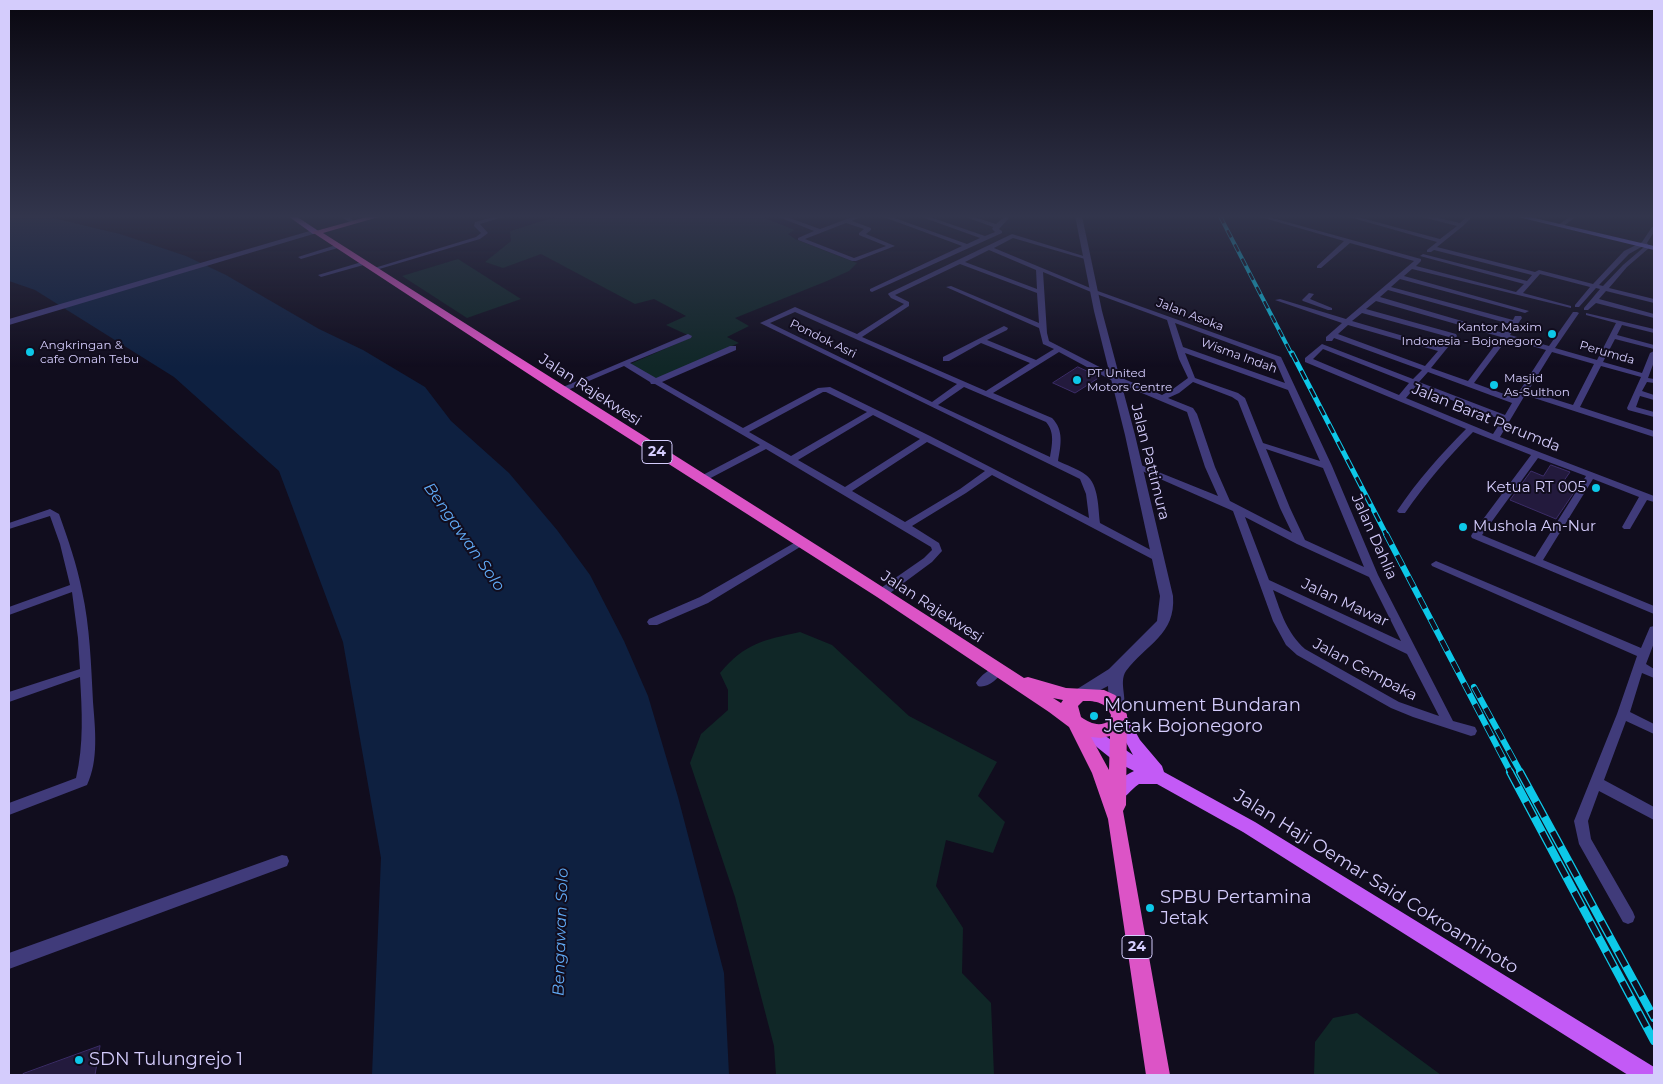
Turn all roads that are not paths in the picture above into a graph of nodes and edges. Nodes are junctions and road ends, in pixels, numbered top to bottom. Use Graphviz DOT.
graph roads {
  1 [pos="1411,266"];
  2 [pos="193,267"];
  3 [pos="367,267"];
  4 [pos="371,267"];
  5 [pos="923,267"];
  6 [pos="950,267"];
  7 [pos="972,267"];
  8 [pos="1035,267"];
  9 [pos="1089,267"];
  10 [pos="1413,267"];
  11 [pos="1457,267"];
  12 [pos="1507,267"];
  13 [pos="1613,267"];
  14 [pos="1624,267"];
  15 [pos="1039,268"];
  16 [pos="1536,274"];
  17 [pos="320,275"];
  18 [pos="1399,277"];
  19 [pos="1527,283"];
  20 [pos="1594,286"];
  21 [pos="949,287"];
  22 [pos="1387,288"];
  23 [pos="1604,288"];
  24 [pos="872,290"];
  25 [pos="1093,291"];
  26 [pos="1040,292"];
  27 [pos="1311,294"];
  28 [pos="1518,294"];
  29 [pos="1374,298"];
  30 [pos="1535,298"];
  31 [pos="1278,300"];
  32 [pos="1594,300"];
  33 [pos="1654,301"];
  34 [pos="1574,309"];
  35 [pos="1361,310"];
  36 [pos="1525,311"];
  37 [pos="1587,311"];
  38 [pos="1654,316"];
  39 [pos="1350,319"];
  40 [pos="1170,320"];
  41 [pos="9,322"];
  42 [pos="1620,322"];
  43 [pos="1515,323"];
  44 [pos="1462,324"];
  45 [pos="1043,327"];
  46 [pos="1004,328"];
  47 [pos="1654,331"];
  48 [pos="1334,335"];
  49 [pos="688,336"];
  50 [pos="1452,336"];
  51 [pos="1505,336"];
  52 [pos="1612,336"];
  53 [pos="858,337"];
  54 [pos="981,340"];
  55 [pos="1322,346"];
  56 [pos="1654,347"];
  57 [pos="733,348"];
  58 [pos="1179,348"];
  59 [pos="1550,348"];
  60 [pos="1059,349"];
  61 [pos="1443,350"];
  62 [pos="1654,353"];
  63 [pos="946,359"];
  64 [pos="1278,359"];
  65 [pos="624,363"];
  66 [pos="1036,363"];
  67 [pos="1599,363"];
  68 [pos="1428,368"];
  69 [pos="1645,377"];
  70 [pos="1114,378"];
  71 [pos="1192,379"];
  72 [pos="1654,381"];
  73 [pos="654,382"];
  74 [pos="1416,383"];
  75 [pos="963,384"];
  76 [pos="1470,384"];
  77 [pos="1291,388"];
  78 [pos="560,390"];
  79 [pos="1524,392"];
  80 [pos="1639,393"];
  81 [pos="986,394"];
  82 [pos="1162,398"];
  83 [pos="1654,398"];
  84 [pos="1400,399"];
  85 [pos="1518,402"];
  86 [pos="932,405"];
  87 [pos="1575,408"];
  88 [pos="1631,408"];
  89 [pos="873,412"];
  90 [pos="1654,415"];
  91 [pos="1507,419"];
  92 [pos="1624,425"];
  93 [pos="1472,428"];
  94 [pos="743,432"];
  95 [pos="1654,434"];
  96 [pos="927,438"];
  97 [pos="1495,438"];
  98 [pos="1261,445"];
  99 [pos="765,446"];
  100 [pos="1536,454"];
  101 [pos="790,461"];
  102 [pos="1053,462"];
  103 [pos="1327,466"];
  104 [pos="1138,467"];
  105 [pos="991,471"];
  106 [pos="1592,474"];
  107 [pos="700,480"];
  108 [pos="844,492"];
  109 [pos="1649,497"];
  110 [pos="1226,504"];
  111 [pos="1238,511"];
  112 [pos="1402,511"];
  113 [pos="9,526"];
  114 [pos="905,526"];
  115 [pos="1095,526"];
  116 [pos="1627,527"];
  117 [pos="801,542"];
  118 [pos="1301,542"];
  119 [pos="1158,558"];
  120 [pos="1537,562"];
  121 [pos="1436,564"];
  122 [pos="1373,575"];
  123 [pos="1264,582"];
  124 [pos="75,587"];
  125 [pos="882,593"];
  126 [pos="1654,610"];
  127 [pos="9,611"];
  128 [pos="654,622"];
  129 [pos="1654,630"];
  130 [pos="1412,651"];
  131 [pos="1641,660"];
  132 [pos="999,670"];
  133 [pos="86,671"];
  134 [pos="1118,671"];
  135 [pos="1654,674"];
  136 [pos="982,683"];
  137 [pos="1079,695"];
  138 [pos="9,697"];
  139 [pos="1118,712"];
  140 [pos="1623,714"];
  141 [pos="1449,724"];
  142 [pos="1079,725"];
  143 [pos="1654,729"];
  144 [pos="1471,731"];
  145 [pos="1119,754"];
  146 [pos="1164,780"];
  147 [pos="1597,783"];
  148 [pos="1117,794"];
  149 [pos="9,809"];
  150 [pos="1654,814"];
  151 [pos="1117,818"];
  152 [pos="282,861"];
  153 [pos="1628,917"];
  154 [pos="9,961"];
  155 [pos="1158,1075"];
  156 [pos="1647,1075"];
  1 -- 18 [label="street"];
  2 -- 41 [label="street"];
  3 -- 17 [label="street"];
  4 -- 78 [label="highway, Jalan Rajekwesi / 24"];
  5 -- 24 [label="street"];
  6 -- 53 [label="street, Pondok Asri"];
  7 -- 26 [label="street"];
  8 -- 15 [label="street, Jalan Asoka"];
  9 -- 25 [label="street, Jalan Pattimura"];
  10 -- 28 [label="street"];
  11 -- 19 [label="street"];
  12 -- 16 [label="street"];
  13 -- 20 [label="street, Perumda"];
  14 -- 23 [label="street"];
  15 -- 25 [label="street, Jalan Asoka"];
  15 -- 26 [label="street"];
  16 -- 19 [label="street"];
  16 -- 20 [label="street"];
  18 -- 22 [label="street"];
  18 -- 36 [label="street"];
  19 -- 28 [label="street"];
  20 -- 23 [label="street"];
  20 -- 34 [label="street, Perumda"];
  21 -- 45 [label="street"];
  22 -- 29 [label="street"];
  22 -- 43 [label="street"];
  23 -- 32 [label="street"];
  23 -- 33 [label="street"];
  25 -- 40 [label="street, Jalan Asoka"];
  25 -- 70 [label="street, Jalan Pattimura"];
  26 -- 45 [label="street"];
  27 -- 39 [label="street"];
  28 -- 30 [label="street"];
  29 -- 35 [label="street"];
  29 -- 44 [label="street, Perumda"];
  30 -- 34 [label="street"];
  30 -- 36 [label="street"];
  31 -- 39 [label="street"];
  32 -- 37 [label="street"];
  32 -- 38 [label="street"];
  34 -- 37 [label="street"];
  34 -- 59 [label="street, Perumda"];
  35 -- 39 [label="street"];
  35 -- 50 [label="street"];
  36 -- 43 [label="street"];
  37 -- 42 [label="street"];
  39 -- 48 [label="street"];
  39 -- 61 [label="street"];
  40 -- 58 [label="street"];
  40 -- 64 [label="street, Jalan Asoka"];
  42 -- 47 [label="street"];
  42 -- 52 [label="street"];
  43 -- 51 [label="street"];
  44 -- 50 [label="street"];
  44 -- 51 [label="street, Perumda"];
  45 -- 60 [label="street"];
  46 -- 54 [label="street"];
  48 -- 55 [label="street"];
  48 -- 68 [label="street"];
  49 -- 65 [label="street"];
  50 -- 61 [label="street"];
  51 -- 59 [label="street, Perumda"];
  51 -- 76 [label="street"];
  52 -- 56 [label="street"];
  52 -- 67 [label="street"];
  53 -- 75 [label="street, Pondok Asri"];
  53 -- 86 [label="street, Pondok Asri"];
  54 -- 63 [label="street"];
  54 -- 66 [label="street"];
  55 -- 74 [label="street"];
  55 -- 84 [label="street, Jalan Barat Perumda"];
  57 -- 73 [label="street"];
  58 -- 71 [label="street"];
  58 -- 77 [label="street, Wisma Indah"];
  59 -- 67 [label="street, Perumda"];
  59 -- 79 [label="street, Perumda"];
  60 -- 66 [label="street"];
  60 -- 70 [label="street"];
  61 -- 68 [label="street"];
  62 -- 69 [label="street"];
  64 -- 77 [label="street, Jalan Dahlia"];
  65 -- 73 [label="street"];
  65 -- 78 [label="street"];
  66 -- 81 [label="street"];
  67 -- 69 [label="street, Perumda"];
  67 -- 87 [label="street"];
  68 -- 74 [label="street"];
  68 -- 76 [label="street"];
  69 -- 72 [label="street, Perumda"];
  69 -- 80 [label="street"];
  70 -- 82 [label="street"];
  70 -- 104 [label="street, Jalan Pattimura"];
  71 -- 82 [label="street"];
  71 -- 98 [label="street"];
  73 -- 94 [label="street"];
  74 -- 84 [label="street"];
  74 -- 91 [label="street"];
  75 -- 81 [label="street, Pondok Asri"];
  75 -- 86 [label="street"];
  76 -- 85 [label="street"];
  77 -- 103 [label="street, Jalan Dahlia"];
  78 -- 107 [label="highway, Jalan Rajekwesi / 24"];
  79 -- 85 [label="street, Perumda"];
  79 -- 87 [label="street"];
  80 -- 83 [label="street"];
  80 -- 88 [label="street"];
  81 -- 102 [label="street, Pondok Asri"];
  82 -- 110 [label="street"];
  84 -- 93 [label="street, Jalan Barat Perumda"];
  85 -- 91 [label="street, Perumda"];
  86 -- 102 [label="street"];
  87 -- 92 [label="street"];
  88 -- 90 [label="street"];
  88 -- 92 [label="street"];
  89 -- 94 [label="street"];
  89 -- 96 [label="street"];
  89 -- 101 [label="street"];
  91 -- 97 [label="street, Perumda"];
  92 -- 95 [label="street"];
  93 -- 97 [label="street, Jalan Barat Perumda"];
  93 -- 112 [label="street"];
  94 -- 99 [label="street"];
  96 -- 105 [label="street"];
  96 -- 108 [label="street"];
  97 -- 100 [label="street, Jalan Barat Perumda"];
  98 -- 103 [label="street"];
  98 -- 118 [label="street"];
  99 -- 101 [label="street"];
  99 -- 107 [label="street"];
  100 -- 106 [label="street, Jalan Barat Perumda"];
  100 -- 120 [label="street"];
  101 -- 108 [label="street"];
  102 -- 115 [label="street"];
  103 -- 122 [label="street, Jalan Dahlia"];
  104 -- 110 [label="street"];
  104 -- 119 [label="street, Jalan Pattimura"];
  105 -- 114 [label="street"];
  105 -- 115 [label="street"];
  106 -- 109 [label="street, Jalan Barat Perumda"];
  106 -- 120 [label="street"];
  107 -- 117 [label="highway, Jalan Rajekwesi / 24"];
  108 -- 114 [label="street"];
  109 -- 116 [label="street"];
  110 -- 111 [label="street"];
  111 -- 118 [label="street"];
  111 -- 123 [label="street, Jalan Cempaka"];
  113 -- 124 [label="street"];
  114 -- 125 [label="street"];
  115 -- 119 [label="street"];
  117 -- 125 [label="highway, Jalan Rajekwesi / 24"];
  117 -- 128 [label="street"];
  118 -- 122 [label="street"];
  119 -- 134 [label="street, Jalan Pattimura"];
  120 -- 126 [label="street"];
  121 -- 131 [label="street"];
  122 -- 130 [label="street, Jalan Dahlia"];
  123 -- 130 [label="street, Jalan Mawar"];
  123 -- 141 [label="street, Jalan Cempaka"];
  124 -- 127 [label="street"];
  124 -- 133 [label="street"];
  125 -- 132 [label="highway, Jalan Rajekwesi / 24"];
  129 -- 131 [label="street"];
  130 -- 141 [label="street, Jalan Dahlia"];
  131 -- 135 [label="street"];
  131 -- 140 [label="street"];
  132 -- 136 [label="street"];
  132 -- 137 [label="highway, 24"];
  132 -- 142 [label="highway, 24"];
  133 -- 138 [label="street"];
  133 -- 149 [label="street"];
  134 -- 137 [label="street, Jalan Pattimura"];
  134 -- 139 [label="street"];
  137 -- 139 [label="highway, 24"];
  137 -- 142 [label="highway"];
  139 -- 142 [label="highway"];
  139 -- 145 [label="highway, 24"];
  139 -- 146 [label="main road"];
  140 -- 143 [label="street"];
  140 -- 147 [label="street"];
  141 -- 144 [label="street, Jalan Cempaka"];
  142 -- 145 [label="main road, Jalan Haji Oemar Said Cokroaminoto"];
  142 -- 151 [label="highway, 24"];
  145 -- 146 [label="main road, Jalan Haji Oemar Said Cokroaminoto"];
  145 -- 148 [label="highway, 24"];
  146 -- 148 [label="main road"];
  146 -- 156 [label="main road, Jalan Haji Oemar Said Cokroaminoto"];
  147 -- 150 [label="street"];
  147 -- 153 [label="street"];
  148 -- 151 [label="highway, 24"];
  151 -- 155 [label="highway, 24"];
  152 -- 154 [label="street"];
}
